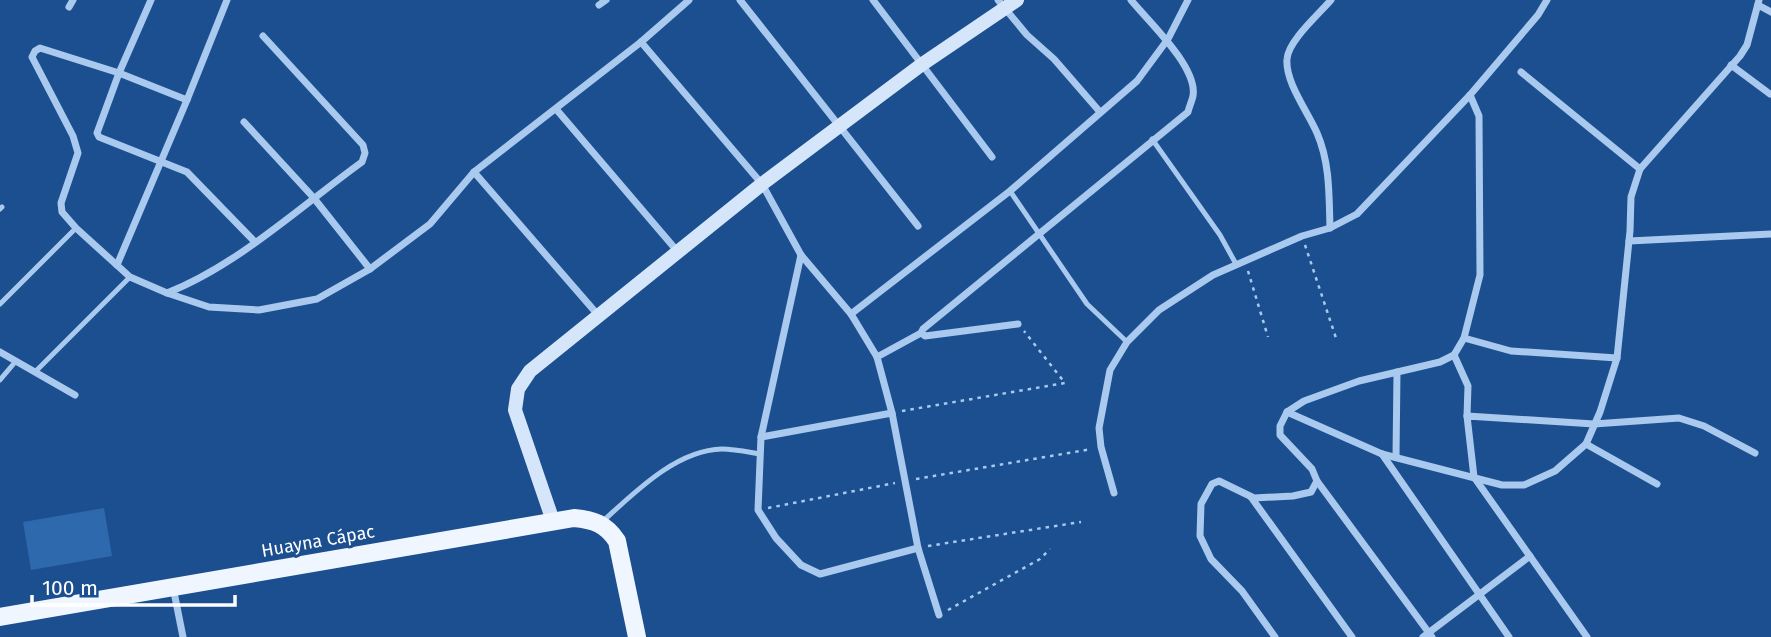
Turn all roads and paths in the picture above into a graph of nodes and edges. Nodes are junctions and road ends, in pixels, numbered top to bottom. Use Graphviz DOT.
graph roads {
  1 [pos="151,0"];
  2 [pos="227,0"];
  3 [pos="688,0"];
  4 [pos="740,0"];
  5 [pos="873,0"];
  6 [pos="1131,0"];
  7 [pos="1188,0"];
  8 [pos="1331,0"];
  9 [pos="1547,0"];
  10 [pos="1007,3"];
  11 [pos="1759,3"];
  12 [pos="1771,12"];
  13 [pos="263,36"];
  14 [pos="1168,39"];
  15 [pos="641,41"];
  16 [pos="921,65"];
  17 [pos="1731,65"];
  18 [pos="1521,72"];
  19 [pos="119,73"];
  20 [pos="1770,94"];
  21 [pos="1470,95"];
  22 [pos="187,100"];
  23 [pos="556,109"];
  24 [pos="1100,112"];
  25 [pos="244,122"];
  26 [pos="839,126"];
  27 [pos="1152,139"];
  28 [pos="992,157"];
  29 [pos="161,161"];
  30 [pos="1640,169"];
  31 [pos="474,172"];
  32 [pos="762,184"];
  33 [pos="1010,191"];
  34 [pos="313,197"];
  35 [pos="918,226"];
  36 [pos="76,228"];
  37 [pos="1330,228"];
  38 [pos="1039,231"];
  39 [pos="1771,234"];
  40 [pos="1302,236"];
  41 [pos="1629,241"];
  42 [pos="255,242"];
  43 [pos="678,253"];
  44 [pos="801,255"];
  45 [pos="1245,261"];
  46 [pos="1236,264"];
  47 [pos="117,265"];
  48 [pos="370,269"];
  49 [pos="131,277"];
  50 [pos="167,293"];
  51 [pos="0,304"];
  52 [pos="851,313"];
  53 [pos="598,315"];
  54 [pos="1018,324"];
  55 [pos="921,333"];
  56 [pos="1268,337"];
  57 [pos="1336,338"];
  58 [pos="1464,338"];
  59 [pos="1127,342"];
  60 [pos="0,352"];
  61 [pos="1454,355"];
  62 [pos="877,357"];
  63 [pos="1617,358"];
  64 [pos="16,361"];
  65 [pos="35,372"];
  66 [pos="1397,372"];
  67 [pos="0,380"];
  68 [pos="75,395"];
  69 [pos="1287,412"];
  70 [pos="892,413"];
  71 [pos="1467,416"];
  72 [pos="1594,424"];
  73 [pos="761,437"];
  74 [pos="1586,444"];
  75 [pos="1101,447"];
  76 [pos="1755,453"];
  77 [pos="760,454"];
  78 [pos="1382,454"];
  79 [pos="1396,457"];
  80 [pos="1474,477"];
  81 [pos="904,481"];
  82 [pos="1317,481"];
  83 [pos="1657,484"];
  84 [pos="1114,493"];
  85 [pos="1251,496"];
  86 [pos="758,510"];
  87 [pos="553,521"];
  88 [pos="1081,522"];
  89 [pos="601,523"];
  90 [pos="918,548"];
  91 [pos="1050,549"];
  92 [pos="1530,556"];
  93 [pos="173,587"];
  94 [pos="1479,594"];
  95 [pos="939,615"];
  96 [pos="0,617"];
  97 [pos="1428,636"];
  98 [pos="183,637"];
  99 [pos="638,637"];
  100 [pos="1275,637"];
  101 [pos="1352,637"];
  102 [pos="1509,637"];
  103 [pos="1587,637"];
  1 -- 19 [label="street"];
  2 -- 22 [label="street"];
  3 -- 15 [label="street"];
  4 -- 26 [label="street"];
  5 -- 16 [label="street"];
  6 -- 14 [label="street"];
  7 -- 14 [label="street"];
  8 -- 37 [label="street"];
  9 -- 21 [label="street"];
  10 -- 16 [label="street"];
  10 -- 24 [label="street"];
  11 -- 12 [label="street"];
  11 -- 17 [label="street"];
  13 -- 34 [label="street"];
  14 -- 24 [label="street"];
  14 -- 27 [label="street"];
  15 -- 23 [label="street"];
  15 -- 32 [label="street"];
  16 -- 26 [label="street"];
  16 -- 28 [label="street"];
  17 -- 20 [label="street"];
  17 -- 30 [label="street"];
  18 -- 30 [label="street"];
  19 -- 22 [label="street"];
  19 -- 29 [label="street"];
  19 -- 36 [label="street"];
  21 -- 37 [label="street"];
  21 -- 58 [label="street"];
  22 -- 29 [label="street"];
  23 -- 31 [label="street"];
  23 -- 43 [label="street"];
  24 -- 33 [label="street"];
  25 -- 34 [label="street"];
  26 -- 32 [label="street"];
  26 -- 35 [label="street"];
  27 -- 38 [label="street"];
  27 -- 46 [label="lane"];
  29 -- 42 [label="street"];
  29 -- 47 [label="street"];
  30 -- 41 [label="street"];
  31 -- 48 [label="street"];
  31 -- 53 [label="street"];
  32 -- 43 [label="street"];
  32 -- 44 [label="street"];
  33 -- 38 [label="lane"];
  33 -- 52 [label="street"];
  34 -- 42 [label="street"];
  34 -- 48 [label="street"];
  36 -- 47 [label="street"];
  36 -- 51 [label="lane"];
  37 -- 40 [label="street"];
  38 -- 55 [label="street"];
  38 -- 59 [label="lane"];
  39 -- 41 [label="street"];
  40 -- 45 [label="street"];
  40 -- 57 [label="path"];
  41 -- 63 [label="street"];
  42 -- 50 [label="street"];
  43 -- 53 [label="street"];
  44 -- 52 [label="street"];
  44 -- 73 [label="street"];
  45 -- 46 [label="street"];
  45 -- 56 [label="path"];
  46 -- 59 [label="street"];
  47 -- 49 [label="street"];
  48 -- 50 [label="street"];
  49 -- 50 [label="street"];
  49 -- 65 [label="lane"];
  52 -- 62 [label="street"];
  53 -- 87 [label="street"];
  54 -- 55 [label="street"];
  54 -- 70 [label="path"];
  55 -- 62 [label="street"];
  58 -- 61 [label="street"];
  58 -- 63 [label="street"];
  59 -- 75 [label="street"];
  60 -- 64 [label="street"];
  61 -- 66 [label="street"];
  61 -- 71 [label="street"];
  62 -- 70 [label="street"];
  63 -- 72 [label="street"];
  64 -- 65 [label="street"];
  64 -- 67 [label="lane"];
  65 -- 68 [label="street"];
  66 -- 69 [label="street"];
  66 -- 79 [label="street"];
  69 -- 78 [label="street"];
  69 -- 82 [label="street"];
  70 -- 73 [label="street"];
  70 -- 81 [label="street"];
  71 -- 72 [label="street"];
  71 -- 80 [label="street"];
  72 -- 74 [label="street"];
  72 -- 76 [label="street"];
  73 -- 77 [label="street"];
  74 -- 80 [label="street"];
  74 -- 83 [label="street"];
  75 -- 81 [label="path"];
  75 -- 84 [label="street"];
  77 -- 86 [label="street"];
  77 -- 89 [label="lane"];
  78 -- 79 [label="street"];
  78 -- 94 [label="street"];
  79 -- 80 [label="street"];
  80 -- 92 [label="street"];
  81 -- 86 [label="path"];
  81 -- 90 [label="street"];
  82 -- 85 [label="street"];
  82 -- 97 [label="street"];
  85 -- 100 [label="street"];
  85 -- 101 [label="street"];
  86 -- 90 [label="street"];
  87 -- 89 [label="main road, Huayna Cápac"];
  87 -- 93 [label="main road, Huayna Cápac"];
  88 -- 90 [label="path"];
  89 -- 99 [label="main road"];
  90 -- 95 [label="street"];
  91 -- 95 [label="path"];
  92 -- 94 [label="street"];
  92 -- 103 [label="street"];
  93 -- 96 [label="main road, Huayna Cápac"];
  93 -- 98 [label="street"];
  94 -- 97 [label="street"];
  94 -- 102 [label="street"];
}
